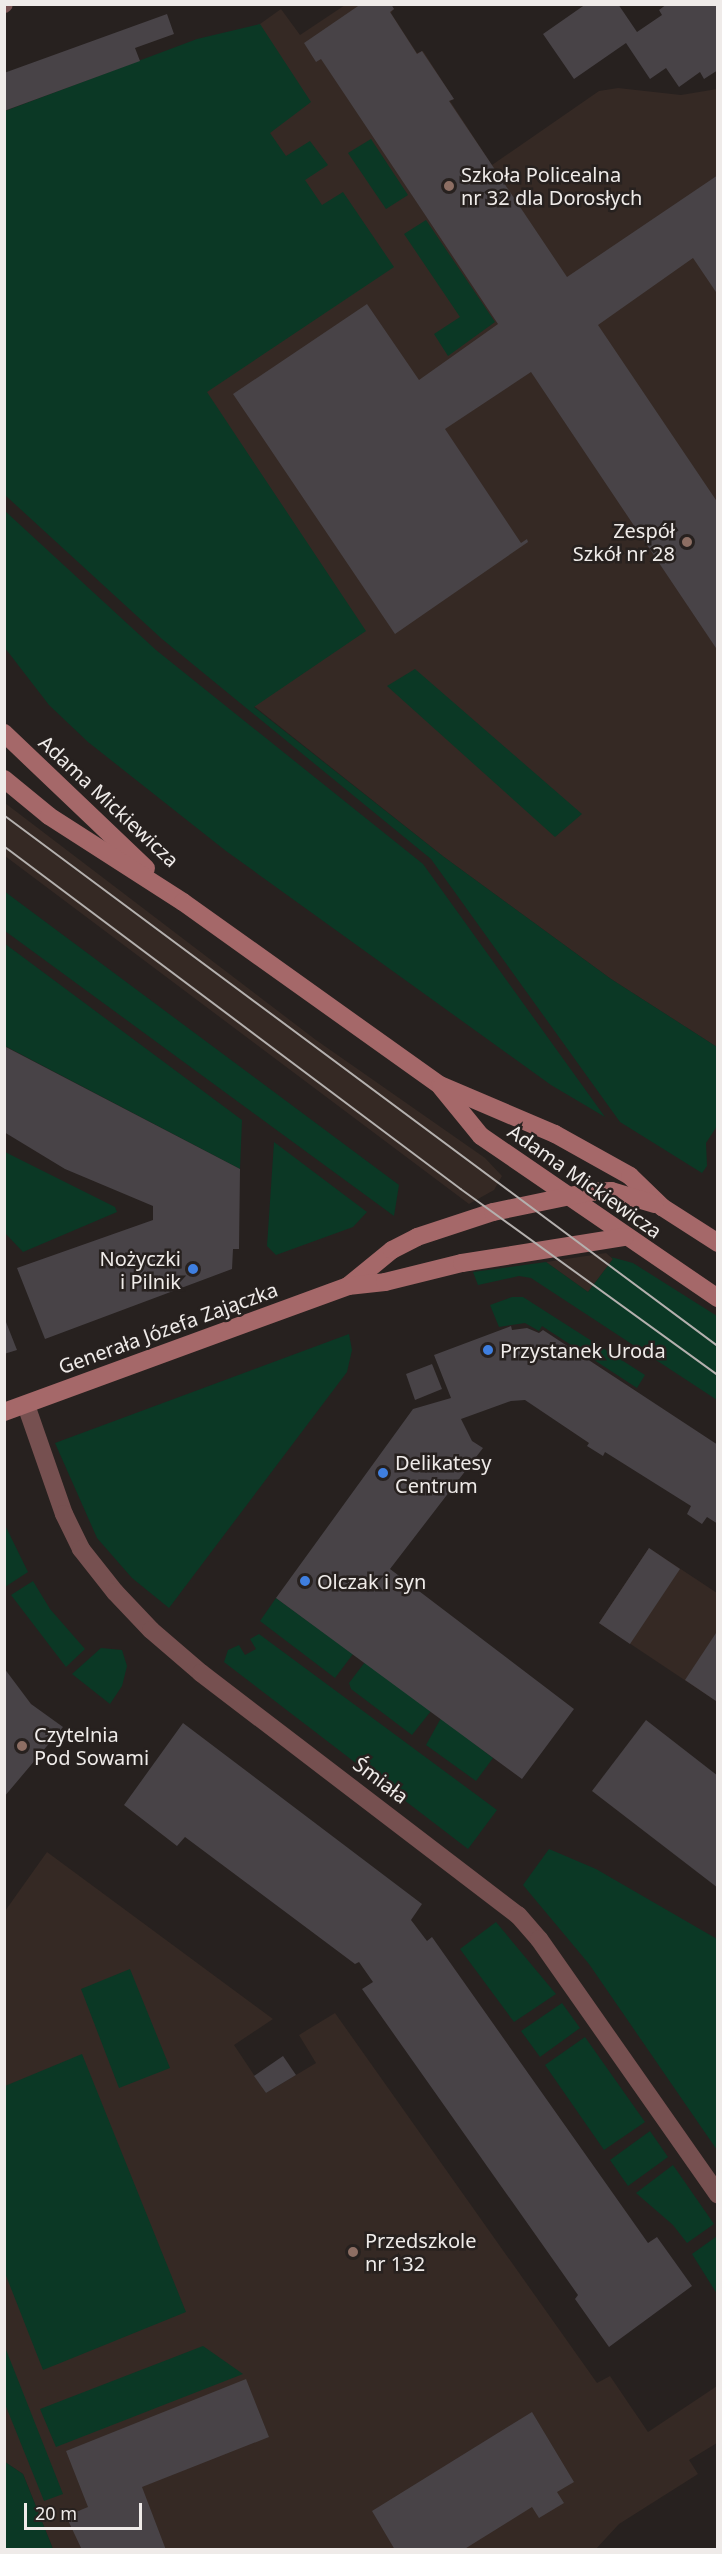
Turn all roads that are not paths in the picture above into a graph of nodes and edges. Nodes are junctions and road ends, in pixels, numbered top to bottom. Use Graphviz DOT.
graph roads {
  1 [pos="4,733"];
  2 [pos="4,779"];
  3 [pos="183,902"];
  4 [pos="440,1085"];
  5 [pos="567,1196"];
  6 [pos="662,1207"];
  7 [pos="626,1237"];
  8 [pos="717,1243"];
  9 [pos="348,1286"];
  10 [pos="717,1298"];
  11 [pos="26,1405"];
  12 [pos="4,1412"];
  13 [pos="717,2195"];
  1 -- 3 [label="main road, Adama Mickiewicza"];
  2 -- 3 [label="main road, Adama Mickiewicza"];
  3 -- 4 [label="main road, Adama Mickiewicza"];
  4 -- 5 [label="main road, Adama Mickiewicza"];
  4 -- 6 [label="main road, Adama Mickiewicza"];
  5 -- 6 [label="main road, Generała Józefa Zajączka"];
  5 -- 7 [label="main road, Adama Mickiewicza"];
  5 -- 9 [label="main road, Generała Józefa Zajączka"];
  6 -- 8 [label="main road, Adama Mickiewicza"];
  7 -- 9 [label="main road, Generała Józefa Zajączka"];
  7 -- 10 [label="main road, Adama Mickiewicza"];
  9 -- 11 [label="main road, Generała Józefa Zajączka"];
  11 -- 12 [label="main road, Generała Józefa Zajączka"];
  11 -- 13 [label="street, Śmiała"];
}
